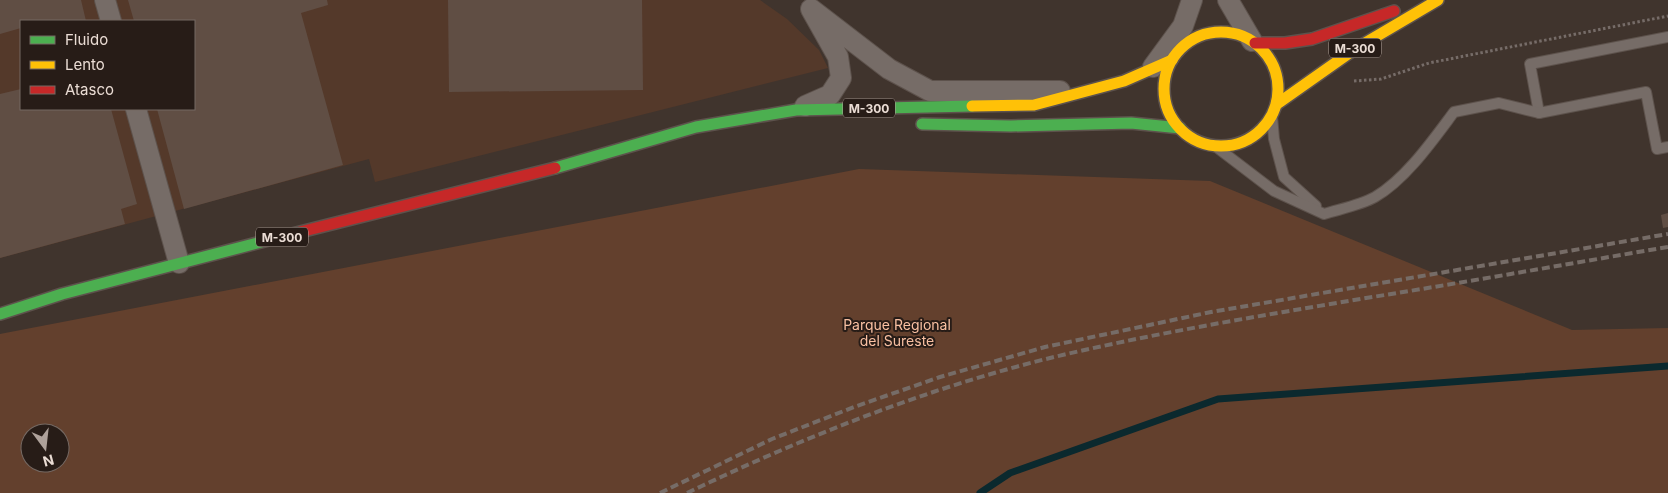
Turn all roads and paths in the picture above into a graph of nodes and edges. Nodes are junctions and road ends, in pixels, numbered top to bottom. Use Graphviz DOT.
graph roads {
  1 [pos="105,0"];
  2 [pos="1192,0"];
  3 [pos="1228,0"];
  4 [pos="1437,0"];
  5 [pos="806,4"];
  6 [pos="1668,16"];
  7 [pos="111,20"];
  8 [pos="1668,37"];
  9 [pos="1254,42"];
  10 [pos="1172,60"];
  11 [pos="1331,63"];
  12 [pos="1154,67"];
  13 [pos="1092,91"];
  14 [pos="1277,104"];
  15 [pos="136,110"];
  16 [pos="796,110"];
  17 [pos="1539,113"];
  18 [pos="1272,116"];
  19 [pos="914,124"];
  20 [pos="1180,128"];
  21 [pos="682,144"];
  22 [pos="1216,146"];
  23 [pos="1668,147"];
  24 [pos="566,166"];
  25 [pos="1324,214"];
  26 [pos="179,263"];
  27 [pos="0,314"];
  1 -- 7 [label="street"];
  2 -- 12 [label="street"];
  3 -- 9 [label="street"];
  4 -- 9 [label="main road, M-300"];
  4 -- 11 [label="main road, M-300"];
  5 -- 13 [label="street"];
  5 -- 16 [label="street"];
  6 -- 11 [label="path"];
  8 -- 17 [label="lane"];
  9 -- 10 [label="main road, M-300"];
  9 -- 14 [label="main road, M-300"];
  10 -- 12 [label="main road, M-300"];
  10 -- 20 [label="main road, M-300"];
  11 -- 14 [label="main road, M-300"];
  12 -- 13 [label="main road, M-300"];
  13 -- 16 [label="main road, M-300"];
  14 -- 18 [label="main road, M-300"];
  15 -- 26 [label="street"];
  16 -- 24 [label="main road, M-300"];
  17 -- 23 [label="lane"];
  17 -- 25 [label="lane"];
  18 -- 22 [label="main road, M-300"];
  18 -- 25 [label="lane"];
  19 -- 20 [label="main road, M-300"];
  20 -- 22 [label="main road, M-300"];
  21 -- 24 [label="main road, M-300"];
  22 -- 25 [label="lane"];
  24 -- 26 [label="main road, M-300"];
  26 -- 27 [label="main road, M-300"];
}
